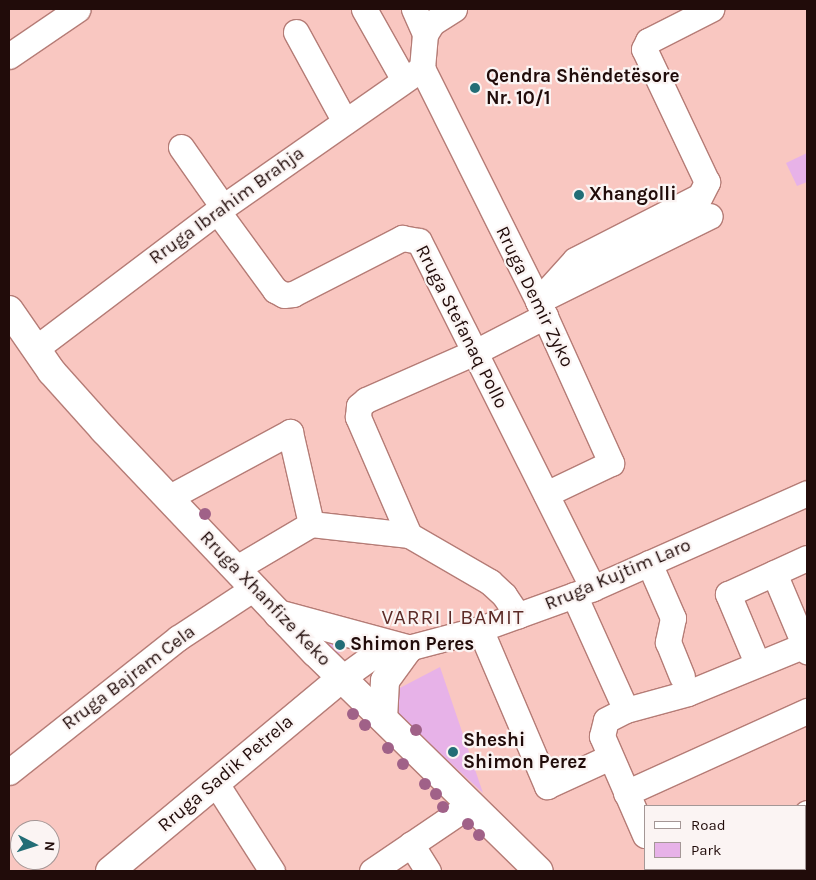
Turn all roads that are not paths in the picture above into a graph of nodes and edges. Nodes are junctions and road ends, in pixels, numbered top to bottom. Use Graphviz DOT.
graph roads {
  1 [pos="78,9"];
  2 [pos="364,9"];
  3 [pos="414,9"];
  4 [pos="454,9"];
  5 [pos="711,9"];
  6 [pos="296,32"];
  7 [pos="425,34"];
  8 [pos="9,56"];
  9 [pos="413,74"];
  10 [pos="345,122"];
  11 [pos="181,147"];
  12 [pos="220,209"];
  13 [pos="710,216"];
  14 [pos="542,308"];
  15 [pos="10,314"];
  16 [pos="35,349"];
  17 [pos="475,352"];
  18 [pos="807,493"];
  19 [pos="546,494"];
  20 [pos="168,498"];
  21 [pos="311,524"];
  22 [pos="409,536"];
  23 [pos="807,558"];
  24 [pos="649,563"];
  25 [pos="235,568"];
  26 [pos="774,573"];
  27 [pos="254,588"];
  28 [pos="584,592"];
  29 [pos="278,614"];
  30 [pos="518,616"];
  31 [pos="480,629"];
  32 [pos="806,648"];
  33 [pos="408,649"];
  34 [pos="757,663"];
  35 [pos="682,676"];
  36 [pos="342,678"];
  37 [pos="626,710"];
  38 [pos="807,712"];
  39 [pos="383,718"];
  40 [pos="610,757"];
  41 [pos="9,772"];
  42 [pos="215,782"];
  43 [pos="626,793"];
  44 [pos="470,804"];
  45 [pos="644,833"];
  46 [pos="411,844"];
  47 [pos="110,871"];
  48 [pos="272,871"];
  49 [pos="372,871"];
  50 [pos="428,871"];
  51 [pos="539,871"];
  1 -- 8 [label="street"];
  2 -- 9 [label="street, Rruga Demir Zyko"];
  3 -- 7 [label="street"];
  4 -- 7 [label="street"];
  5 -- 14 [label="street"];
  6 -- 10 [label="street"];
  7 -- 9 [label="street"];
  9 -- 10 [label="street, Rruga Ibrahim Brahja"];
  9 -- 14 [label="street, Rruga Demir Zyko"];
  10 -- 12 [label="street, Rruga Ibrahim Brahja"];
  11 -- 12 [label="street"];
  12 -- 16 [label="street, Rruga Ibrahim Brahja"];
  12 -- 17 [label="street, Rruga Stefanaq Pollo"];
  13 -- 14 [label="street"];
  14 -- 17 [label="street"];
  14 -- 19 [label="street, Rruga Demir Zyko"];
  15 -- 16 [label="main road, Rruga Xhanfize Keko"];
  16 -- 20 [label="main road, Rruga Xhanfize Keko"];
  17 -- 19 [label="street, Rruga Stefanaq Pollo"];
  17 -- 22 [label="street"];
  18 -- 24 [label="street, Rruga Kujtim Laro"];
  19 -- 28 [label="street, Rruga Stefanaq Pollo"];
  20 -- 21 [label="street"];
  20 -- 25 [label="main road, Rruga Xhanfize Keko"];
  21 -- 22 [label="street"];
  21 -- 25 [label="street"];
  22 -- 30 [label="street"];
  23 -- 26 [label="street"];
  24 -- 28 [label="street, Rruga Kujtim Laro"];
  24 -- 35 [label="street"];
  25 -- 27 [label="main road, Rruga Xhanfize Keko"];
  26 -- 32 [label="street"];
  26 -- 34 [label="street"];
  27 -- 29 [label="main road, Rruga Xhanfize Keko"];
  27 -- 41 [label="street, Rruga Bajram Cela"];
  28 -- 30 [label="street, Rruga Kujtim Laro"];
  28 -- 37 [label="street, Rruga Stefanaq Pollo"];
  29 -- 33 [label="main road"];
  29 -- 36 [label="main road, Rruga Xhanfize Keko"];
  30 -- 31 [label="street, Rruga Kujtim Laro"];
  31 -- 33 [label="street, Rruga Kujtim Laro"];
  31 -- 40 [label="street"];
  32 -- 34 [label="street"];
  33 -- 36 [label="street, Rruga Kujtim Laro"];
  33 -- 39 [label="main road"];
  34 -- 37 [label="street"];
  36 -- 39 [label="main road, Rruga Xhanfize Keko"];
  36 -- 42 [label="main road, Rruga Sadik Petrela"];
  37 -- 40 [label="street"];
  38 -- 43 [label="street"];
  39 -- 44 [label="main road, Rruga Xhanfize Keko"];
  40 -- 43 [label="street"];
  42 -- 47 [label="main road, Rruga Sadik Petrela"];
  42 -- 48 [label="street"];
  43 -- 45 [label="street"];
  44 -- 46 [label="street"];
  44 -- 51 [label="main road, Rruga Xhanfize Keko"];
  46 -- 49 [label="street"];
  46 -- 50 [label="street"];
}
